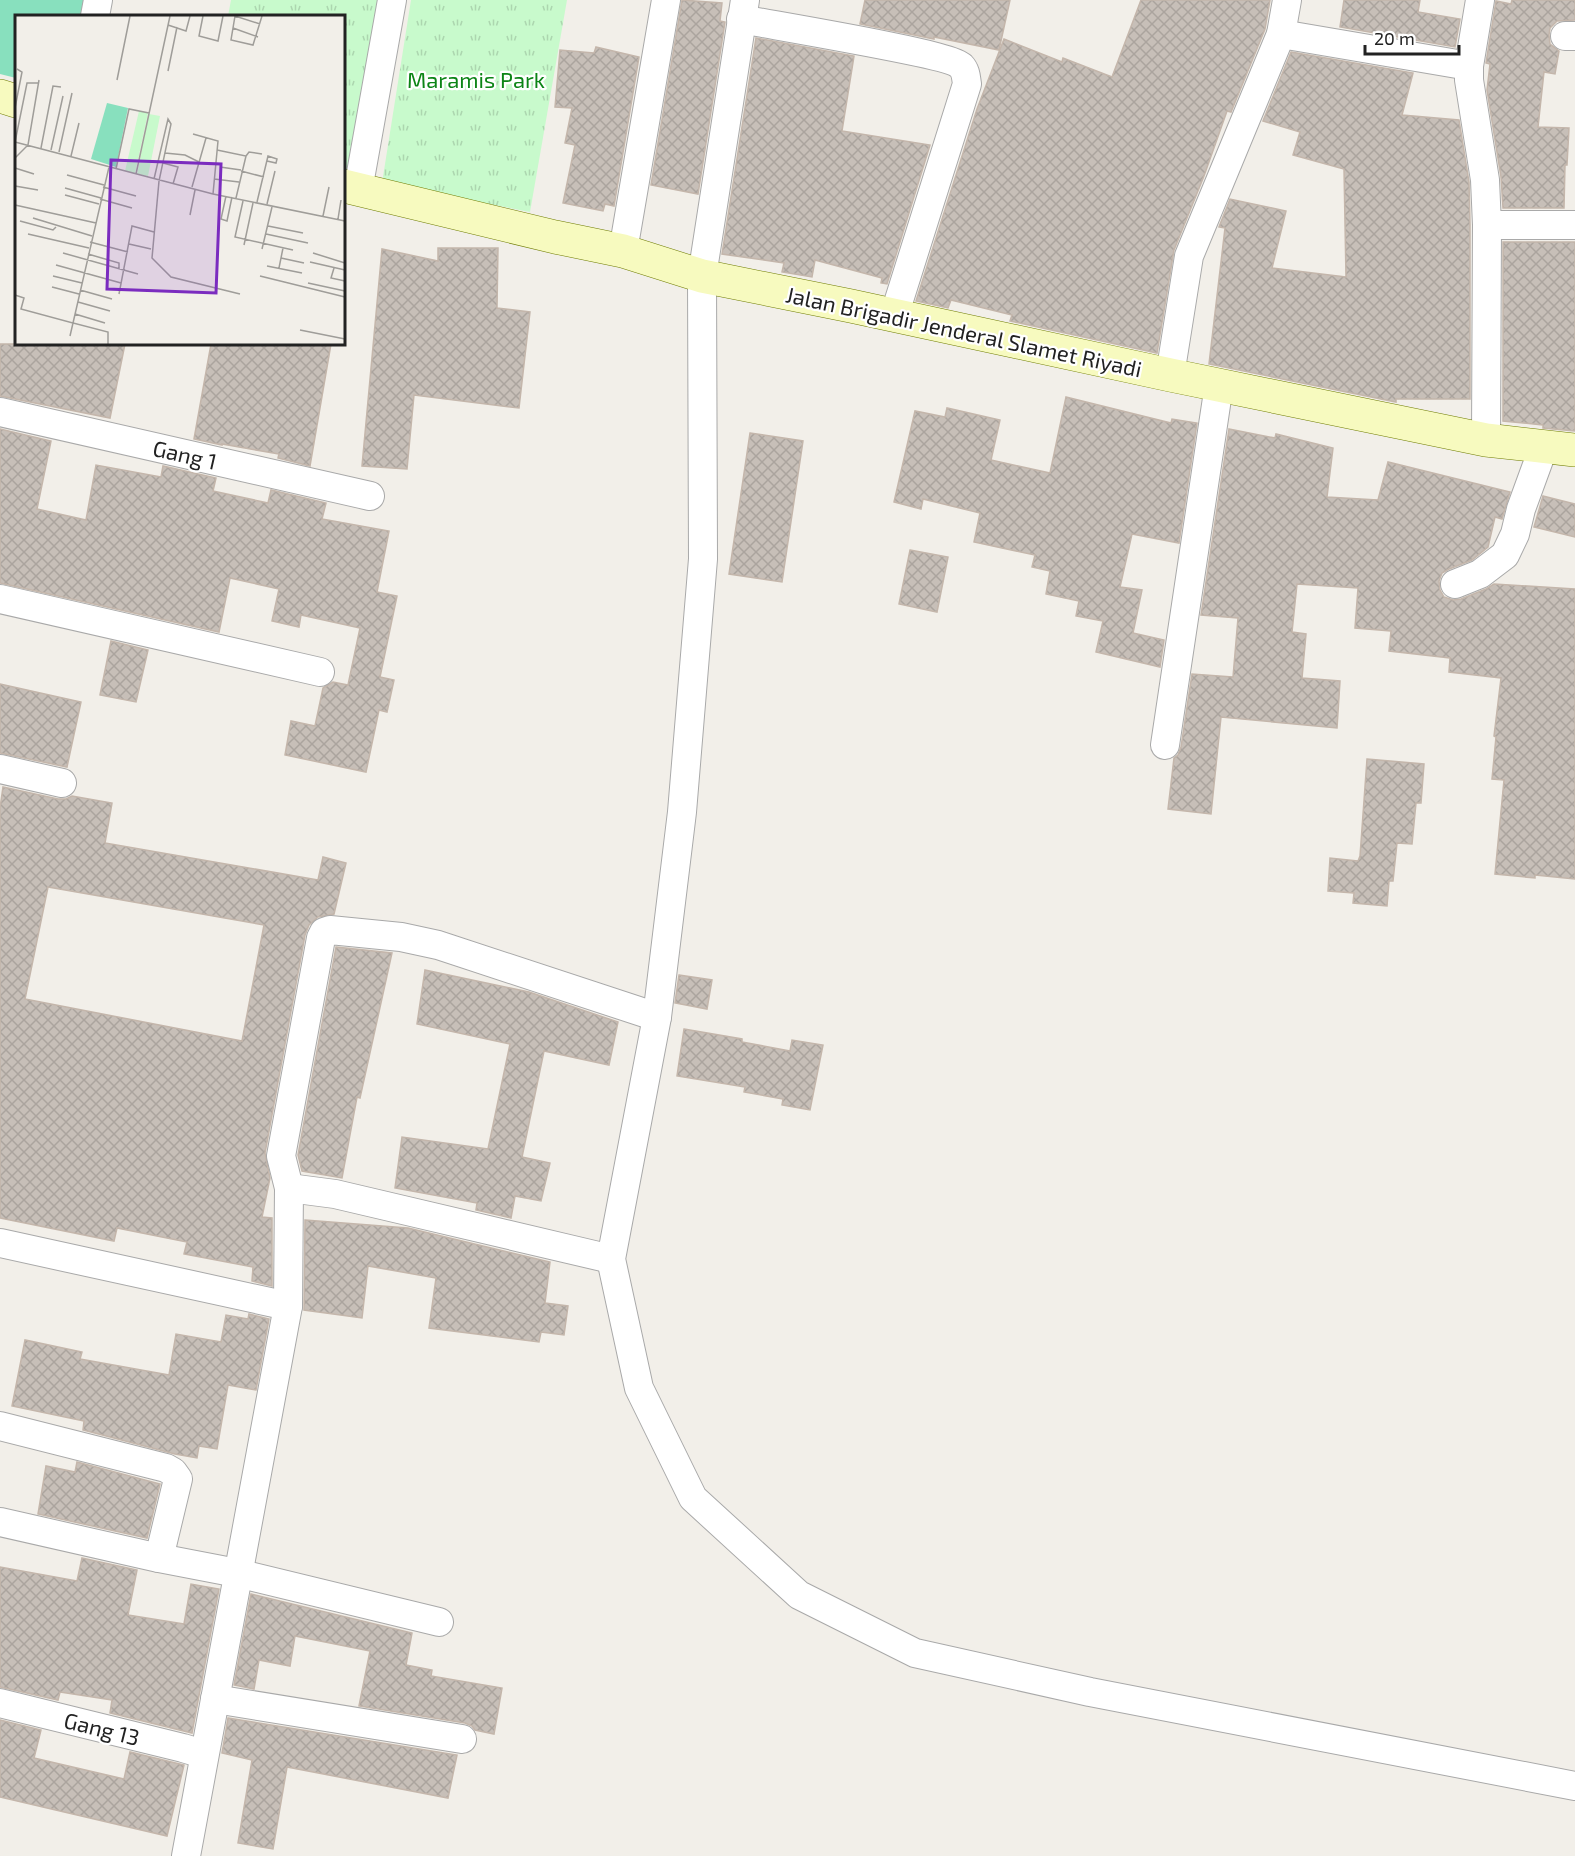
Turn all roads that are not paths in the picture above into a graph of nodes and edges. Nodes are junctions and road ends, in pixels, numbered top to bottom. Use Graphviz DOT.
graph roads {
  1 [pos="98,0"];
  2 [pos="392,0"];
  3 [pos="666,0"];
  4 [pos="1287,0"];
  5 [pos="1480,0"];
  6 [pos="743,10"];
  7 [pos="95,15"];
  8 [pos="1281,34"];
  9 [pos="1470,66"];
  10 [pos="0,96"];
  11 [pos="15,101"];
  12 [pos="351,188"];
  13 [pos="1487,225"];
  14 [pos="1575,225"];
  15 [pos="623,251"];
  16 [pos="702,276"];
  17 [pos="894,316"];
  18 [pos="1170,375"];
  19 [pos="1219,385"];
  20 [pos="0,412"];
  21 [pos="1486,440"];
  22 [pos="1560,448"];
  23 [pos="370,496"];
  24 [pos="1455,584"];
  25 [pos="0,599"];
  26 [pos="320,672"];
  27 [pos="1165,745"];
  28 [pos="0,769"];
  29 [pos="62,783"];
  30 [pos="657,1017"];
  31 [pos="289,1188"];
  32 [pos="0,1243"];
  33 [pos="611,1259"];
  34 [pos="288,1306"];
  35 [pos="0,1426"];
  36 [pos="0,1522"];
  37 [pos="159,1558"];
  38 [pos="237,1573"];
  39 [pos="439,1622"];
  40 [pos="215,1699"];
  41 [pos="0,1703"];
  42 [pos="462,1738"];
  43 [pos="204,1754"];
  44 [pos="1575,1786"];
  45 [pos="186,1856"];
  1 -- 7 [label="street"];
  2 -- 12 [label="street"];
  3 -- 15 [label="street"];
  4 -- 8 [label="street"];
  5 -- 9 [label="street"];
  6 -- 16 [label="street"];
  6 -- 17 [label="street"];
  8 -- 9 [label="street"];
  8 -- 18 [label="street"];
  9 -- 13 [label="street"];
  10 -- 11 [label="main road"];
  12 -- 15 [label="main road, Jalan Brigadir Jenderal Slamet Riyadi"];
  13 -- 14 [label="street"];
  13 -- 21 [label="street"];
  15 -- 16 [label="main road, Jalan Brigadir Jenderal Slamet Riyadi"];
  16 -- 17 [label="main road, Jalan Brigadir Jenderal Slamet Riyadi"];
  16 -- 30 [label="street"];
  17 -- 18 [label="main road, Jalan Brigadir Jenderal Slamet Riyadi"];
  18 -- 19 [label="main road, Jalan Brigadir Jenderal Slamet Riyadi"];
  19 -- 21 [label="main road, Jalan Brigadir Jenderal Slamet Riyadi"];
  19 -- 27 [label="street"];
  20 -- 23 [label="street, Gang 1"];
  21 -- 22 [label="main road, Jalan Brigadir Jenderal Slamet Riyadi"];
  22 -- 24 [label="street"];
  25 -- 26 [label="street"];
  28 -- 29 [label="street"];
  30 -- 31 [label="street"];
  30 -- 33 [label="street"];
  31 -- 33 [label="street"];
  31 -- 34 [label="street"];
  32 -- 34 [label="street"];
  33 -- 44 [label="street"];
  34 -- 38 [label="street"];
  35 -- 37 [label="street"];
  36 -- 37 [label="street"];
  37 -- 38 [label="street"];
  38 -- 39 [label="street"];
  38 -- 40 [label="street"];
  40 -- 42 [label="street"];
  40 -- 43 [label="street"];
  41 -- 43 [label="street, Gang 13"];
  43 -- 45 [label="street"];
}
